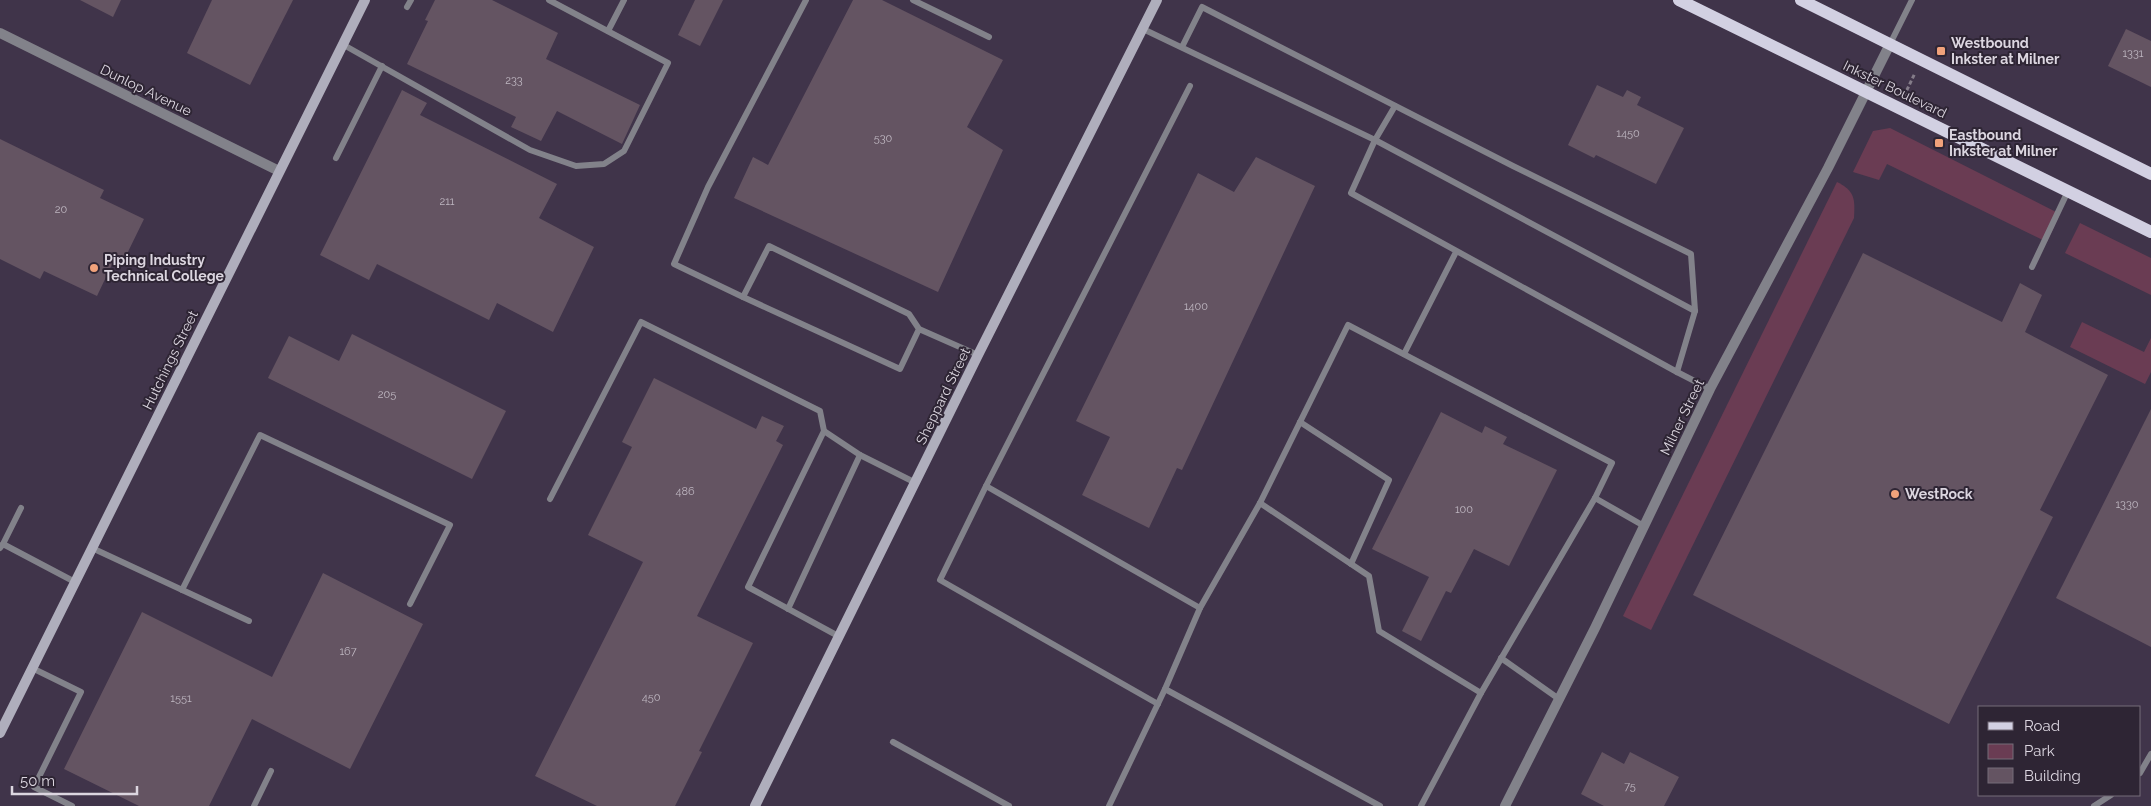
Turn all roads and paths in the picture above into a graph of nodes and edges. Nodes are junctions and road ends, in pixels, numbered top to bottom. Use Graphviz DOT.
graph roads {
  1 [pos="365,0"];
  2 [pos="411,0"];
  3 [pos="549,0"];
  4 [pos="624,0"];
  5 [pos="806,0"];
  6 [pos="913,0"];
  7 [pos="1157,0"];
  8 [pos="1679,0"];
  9 [pos="1801,0"];
  10 [pos="1912,0"];
  11 [pos="408,7"];
  12 [pos="1143,29"];
  13 [pos="608,31"];
  14 [pos="0,33"];
  15 [pos="989,37"];
  16 [pos="342,44"];
  17 [pos="1890,44"];
  18 [pos="1182,47"];
  19 [pos="1921,60"];
  20 [pos="382,66"];
  21 [pos="1190,86"];
  22 [pos="1866,92"];
  23 [pos="1395,106"];
  24 [pos="1898,108"];
  25 [pos="1375,140"];
  26 [pos="336,158"];
  27 [pos="279,171"];
  28 [pos="2151,174"];
  29 [pos="2068,191"];
  30 [pos="2151,232"];
  31 [pos="1456,252"];
  32 [pos="2032,267"];
  33 [pos="743,297"];
  34 [pos="1694,311"];
  35 [pos="919,328"];
  36 [pos="1404,354"];
  37 [pos="978,355"];
  38 [pos="1677,372"];
  39 [pos="1710,389"];
  40 [pos="1300,422"];
  41 [pos="824,432"];
  42 [pos="860,455"];
  43 [pos="916,483"];
  44 [pos="986,486"];
  45 [pos="1595,498"];
  46 [pos="550,499"];
  47 [pos="1260,504"];
  48 [pos="21,508"];
  49 [pos="1644,526"];
  50 [pos="1,546"];
  51 [pos="92,548"];
  52 [pos="1351,564"];
  53 [pos="75,582"];
  54 [pos="182,590"];
  55 [pos="410,604"];
  56 [pos="1200,608"];
  57 [pos="788,609"];
  58 [pos="249,621"];
  59 [pos="840,637"];
  60 [pos="1501,658"];
  61 [pos="32,668"];
  62 [pos="1166,689"];
  63 [pos="1481,694"];
  64 [pos="1559,699"];
  65 [pos="1158,704"];
  66 [pos="0,734"];
  67 [pos="893,742"];
  68 [pos="2151,754"];
  69 [pos="271,771"];
  70 [pos="2141,771"];
  71 [pos="2109,796"];
  72 [pos="72,806"];
  73 [pos="254,806"];
  74 [pos="755,806"];
  75 [pos="1009,806"];
  76 [pos="1109,806"];
  77 [pos="1380,806"];
  78 [pos="1421,806"];
  79 [pos="1505,806"];
  80 [pos="2094,806"];
  1 -- 16 [label="street, Hutchings Street"];
  2 -- 11 [label="lane"];
  3 -- 13 [label="lane"];
  4 -- 13 [label="lane"];
  5 -- 33 [label="lane"];
  6 -- 15 [label="lane"];
  7 -- 12 [label="street, Sheppard Street"];
  8 -- 22 [label="main road, Inkster Boulevard"];
  9 -- 17 [label="main road"];
  10 -- 17 [label="lane"];
  12 -- 18 [label="lane"];
  12 -- 37 [label="street, Sheppard Street"];
  13 -- 20 [label="lane"];
  14 -- 27 [label="street, Dunlop Avenue"];
  16 -- 20 [label="lane"];
  16 -- 27 [label="street, Hutchings Street"];
  17 -- 19 [label="main road"];
  17 -- 22 [label="street, Milner Street"];
  18 -- 23 [label="lane"];
  18 -- 25 [label="lane"];
  19 -- 24 [label="path"];
  19 -- 28 [label="main road"];
  20 -- 26 [label="lane"];
  21 -- 44 [label="lane"];
  22 -- 24 [label="main road, Inkster Boulevard"];
  22 -- 39 [label="street, Milner Street"];
  23 -- 25 [label="lane"];
  23 -- 34 [label="lane"];
  24 -- 29 [label="main road, Inkster Boulevard"];
  25 -- 31 [label="lane"];
  25 -- 34 [label="lane"];
  27 -- 51 [label="street, Hutchings Street"];
  29 -- 30 [label="main road, Inkster Boulevard"];
  29 -- 32 [label="lane"];
  31 -- 36 [label="lane"];
  31 -- 38 [label="lane"];
  33 -- 35 [label="lane"];
  33 -- 35 [label="lane"];
  34 -- 38 [label="lane"];
  35 -- 37 [label="lane"];
  36 -- 40 [label="lane"];
  36 -- 45 [label="lane"];
  37 -- 43 [label="street, Sheppard Street"];
  38 -- 39 [label="lane"];
  39 -- 49 [label="street, Milner Street"];
  40 -- 47 [label="lane"];
  40 -- 52 [label="lane"];
  41 -- 42 [label="lane"];
  41 -- 46 [label="lane"];
  41 -- 57 [label="lane"];
  42 -- 43 [label="lane"];
  42 -- 57 [label="lane"];
  43 -- 59 [label="street, Sheppard Street"];
  44 -- 56 [label="lane"];
  44 -- 65 [label="lane"];
  45 -- 49 [label="lane"];
  45 -- 60 [label="lane"];
  47 -- 52 [label="lane"];
  47 -- 56 [label="lane"];
  48 -- 50 [label="lane"];
  49 -- 64 [label="street, Milner Street"];
  50 -- 53 [label="lane"];
  51 -- 53 [label="street, Hutchings Street"];
  51 -- 54 [label="lane"];
  52 -- 63 [label="lane"];
  53 -- 61 [label="street, Hutchings Street"];
  54 -- 55 [label="lane"];
  54 -- 58 [label="lane"];
  56 -- 62 [label="lane"];
  57 -- 59 [label="lane"];
  59 -- 74 [label="street, Sheppard Street"];
  60 -- 63 [label="lane"];
  60 -- 64 [label="lane"];
  61 -- 66 [label="street, Hutchings Street"];
  61 -- 72 [label="lane"];
  62 -- 65 [label="lane"];
  62 -- 77 [label="lane"];
  63 -- 78 [label="lane"];
  64 -- 79 [label="street, Milner Street"];
  65 -- 76 [label="lane"];
  67 -- 75 [label="lane"];
  68 -- 70 [label="lane"];
  69 -- 73 [label="lane"];
  71 -- 80 [label="lane"];
}
